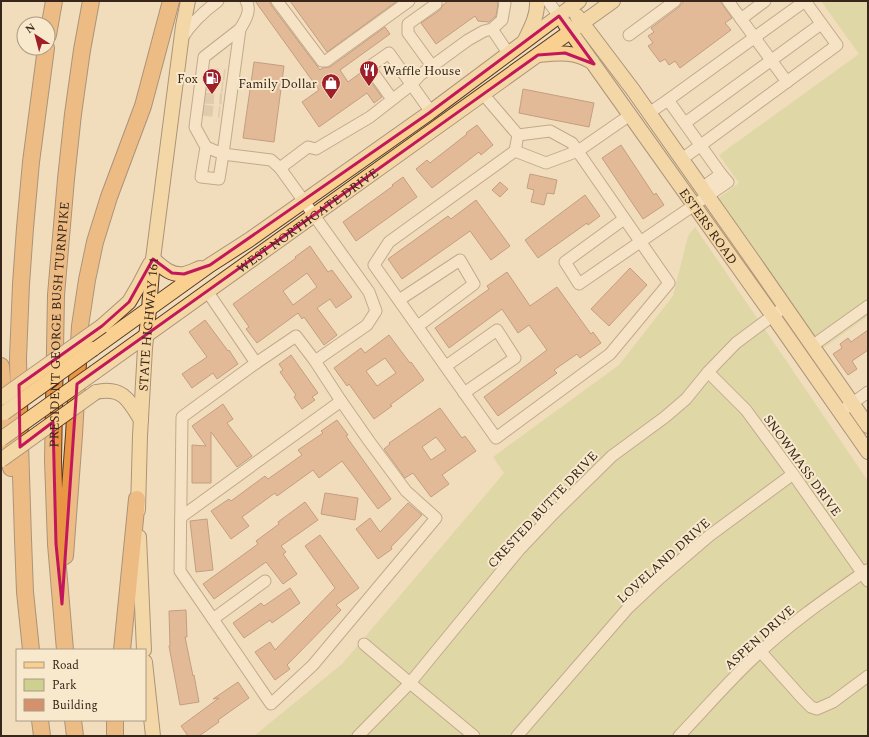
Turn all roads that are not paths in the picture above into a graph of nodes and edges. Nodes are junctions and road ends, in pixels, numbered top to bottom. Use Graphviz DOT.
graph roads {
  1 [pos="54,1"];
  2 [pos="91,1"];
  3 [pos="171,1"];
  4 [pos="188,1"];
  5 [pos="218,1"];
  6 [pos="246,1"];
  7 [pos="277,1"];
  8 [pos="408,1"];
  9 [pos="436,1"];
  10 [pos="504,1"];
  11 [pos="537,1"];
  12 [pos="548,1"];
  13 [pos="613,1"];
  14 [pos="675,1"];
  15 [pos="728,1"];
  16 [pos="765,1"];
  17 [pos="805,1"];
  18 [pos="572,3"];
  19 [pos="51,16"];
  20 [pos="559,16"];
  21 [pos="741,19"];
  22 [pos="582,23"];
  23 [pos="821,24"];
  24 [pos="240,29"];
  25 [pos="492,29"];
  26 [pos="571,32"];
  27 [pos="629,35"];
  28 [pos="755,38"];
  29 [pos="181,40"];
  30 [pos="524,42"];
  31 [pos="508,54"];
  32 [pos="538,55"];
  33 [pos="45,56"];
  34 [pos="770,60"];
  35 [pos="594,64"];
  36 [pos="432,66"];
  37 [pos="787,82"];
  38 [pos="411,85"];
  39 [pos="483,94"];
  40 [pos="392,99"];
  41 [pos="668,100"];
  42 [pos="430,112"];
  43 [pos="649,113"];
  44 [pos="630,115"];
  45 [pos="685,123"];
  46 [pos="438,126"];
  47 [pos="518,135"];
  48 [pos="206,146"];
  49 [pos="701,146"];
  50 [pos="515,151"];
  51 [pos="578,151"];
  52 [pos="223,154"];
  53 [pos="682,159"];
  54 [pos="280,168"];
  55 [pos="705,192"];
  56 [pos="304,201"];
  57 [pos="694,205"];
  58 [pos="314,215"];
  59 [pos="624,219"];
  60 [pos="640,242"];
  61 [pos="152,259"];
  62 [pos="210,265"];
  63 [pos="207,291"];
  64 [pos="399,300"];
  65 [pos="785,306"];
  66 [pos="868,306"];
  67 [pos="149,309"];
  68 [pos="773,316"];
  69 [pos="418,326"];
  70 [pos="146,335"];
  71 [pos="812,346"];
  72 [pos="315,361"];
  73 [pos="256,363"];
  74 [pos="1,366"];
  75 [pos="446,366"];
  76 [pos="708,372"];
  77 [pos="868,392"];
  78 [pos="464,393"];
  79 [pos="1,398"];
  80 [pos="342,401"];
  81 [pos="852,403"];
  82 [pos="840,412"];
  83 [pos="1,415"];
  84 [pos="141,420"];
  85 [pos="868,426"];
  86 [pos="1,439"];
  87 [pos="868,452"];
  88 [pos="1,460"];
  89 [pos="793,474"];
  90 [pos="138,499"];
  91 [pos="181,517"];
  92 [pos="23,539"];
  93 [pos="866,575"];
  94 [pos="265,581"];
  95 [pos="62,604"];
  96 [pos="213,619"];
  97 [pos="364,644"];
  98 [pos="31,649"];
  99 [pos="65,649"];
  100 [pos="122,649"];
  101 [pos="144,649"];
  102 [pos="760,652"];
  103 [pos="146,671"];
  104 [pos="868,676"];
  105 [pos="410,683"];
  106 [pos="40,721"];
  107 [pos="72,721"];
  108 [pos="115,721"];
  109 [pos="42,736"];
  110 [pos="75,736"];
  111 [pos="115,736"];
  112 [pos="153,736"];
  113 [pos="358,736"];
  114 [pos="474,736"];
  115 [pos="517,736"];
  116 [pos="679,736"];
  1 -- 19 [label="highway"];
  2 -- 95 [label="highway, PRESIDENT GEORGE BUSH TURNPIKE"];
  3 -- 95 [label="highway"];
  4 -- 29 [label="main road, STATE HIGHWAY 161"];
  5 -- 29 [label="street"];
  6 -- 24 [label="street"];
  7 -- 8 [label="street"];
  9 -- 36 [label="street"];
  10 -- 25 [label="street"];
  11 -- 30 [label="main road"];
  12 -- 20 [label="street, ESTERS ROAD"];
  13 -- 22 [label="main road, WEST NORTHGATE DRIVE"];
  14 -- 27 [label="street"];
  15 -- 21 [label="street"];
  16 -- 21 [label="street"];
  17 -- 23 [label="street"];
  17 -- 28 [label="street"];
  18 -- 20 [label="main road, WEST NORTHGATE DRIVE"];
  18 -- 22 [label="main road, ESTERS ROAD"];
  20 -- 26 [label="main road, ESTERS ROAD"];
  20 -- 30 [label="main road, WEST NORTHGATE DRIVE"];
  21 -- 28 [label="street"];
  22 -- 26 [label="main road, WEST NORTHGATE DRIVE"];
  22 -- 43 [label="main road, ESTERS ROAD"];
  23 -- 34 [label="street"];
  23 -- 37 [label="street"];
  24 -- 48 [label="street"];
  24 -- 52 [label="street"];
  25 -- 31 [label="street"];
  25 -- 36 [label="street"];
  26 -- 32 [label="main road, WEST NORTHGATE DRIVE"];
  26 -- 35 [label="main road, ESTERS ROAD"];
  28 -- 34 [label="street"];
  28 -- 41 [label="street"];
  29 -- 61 [label="main road, STATE HIGHWAY 161"];
  30 -- 31 [label="main road, WEST NORTHGATE DRIVE"];
  31 -- 42 [label="main road, WEST NORTHGATE DRIVE"];
  32 -- 35 [label="main road"];
  32 -- 39 [label="main road, WEST NORTHGATE DRIVE"];
  33 -- 92 [label="highway"];
  34 -- 37 [label="street"];
  34 -- 45 [label="street"];
  35 -- 44 [label="main road, ESTERS ROAD"];
  36 -- 38 [label="street"];
  37 -- 49 [label="street"];
  38 -- 40 [label="street"];
  38 -- 40 [label="street"];
  38 -- 42 [label="street"];
  39 -- 46 [label="main road, WEST NORTHGATE DRIVE"];
  39 -- 47 [label="street"];
  40 -- 54 [label="street"];
  41 -- 43 [label="street"];
  41 -- 45 [label="street"];
  42 -- 46 [label="main road"];
  42 -- 56 [label="main road, WEST NORTHGATE DRIVE"];
  43 -- 53 [label="main road, ESTERS ROAD"];
  44 -- 51 [label="street"];
  44 -- 57 [label="main road, ESTERS ROAD"];
  45 -- 49 [label="street"];
  46 -- 58 [label="main road, WEST NORTHGATE DRIVE"];
  47 -- 50 [label="street"];
  47 -- 51 [label="street"];
  48 -- 52 [label="street"];
  48 -- 52 [label="street"];
  49 -- 53 [label="street"];
  49 -- 55 [label="street"];
  50 -- 51 [label="street"];
  50 -- 64 [label="street"];
  51 -- 59 [label="street"];
  52 -- 54 [label="street"];
  53 -- 55 [label="main road, ESTERS ROAD"];
  54 -- 56 [label="street"];
  55 -- 57 [label="street"];
  55 -- 65 [label="main road, ESTERS ROAD"];
  56 -- 58 [label="street"];
  56 -- 62 [label="main road, WEST NORTHGATE DRIVE"];
  57 -- 60 [label="street"];
  57 -- 68 [label="main road, ESTERS ROAD"];
  58 -- 63 [label="main road, WEST NORTHGATE DRIVE"];
  58 -- 72 [label="street"];
  59 -- 60 [label="street"];
  59 -- 60 [label="street"];
  60 -- 78 [label="street"];
  61 -- 62 [label="main road"];
  61 -- 67 [label="main road, STATE HIGHWAY 161"];
  61 -- 79 [label="main road, bridge"];
  62 -- 67 [label="main road, WEST NORTHGATE DRIVE"];
  63 -- 70 [label="main road, WEST NORTHGATE DRIVE"];
  63 -- 73 [label="street"];
  64 -- 69 [label="street"];
  64 -- 69 [label="street"];
  65 -- 68 [label="street, CRESTED BUTTE DRIVE"];
  65 -- 71 [label="main road, ESTERS ROAD"];
  66 -- 71 [label="street"];
  67 -- 70 [label="main road, STATE HIGHWAY 161"];
  67 -- 83 [label="main road, WEST NORTHGATE DRIVE, bridge"];
  68 -- 76 [label="street, CRESTED BUTTE DRIVE"];
  68 -- 82 [label="main road, ESTERS ROAD"];
  69 -- 75 [label="street"];
  70 -- 84 [label="main road, STATE HIGHWAY 161"];
  70 -- 86 [label="main road, WEST NORTHGATE DRIVE, bridge"];
  71 -- 81 [label="main road, ESTERS ROAD"];
  72 -- 73 [label="street"];
  72 -- 80 [label="street"];
  73 -- 91 [label="street"];
  74 -- 92 [label="highway"];
  75 -- 78 [label="street"];
  75 -- 78 [label="street"];
  76 -- 89 [label="street, SNOWMASS DRIVE"];
  76 -- 105 [label="street, CRESTED BUTTE DRIVE"];
  77 -- 81 [label="street"];
  80 -- 91 [label="street"];
  80 -- 96 [label="street"];
  81 -- 82 [label="street"];
  81 -- 85 [label="main road, ESTERS ROAD"];
  82 -- 87 [label="main road, ESTERS ROAD"];
  84 -- 88 [label="main road, bridge"];
  84 -- 90 [label="main road, STATE HIGHWAY 161"];
  89 -- 93 [label="street, SNOWMASS DRIVE"];
  89 -- 115 [label="street, LOVELAND DRIVE"];
  90 -- 100 [label="highway"];
  90 -- 101 [label="main road, STATE HIGHWAY 161"];
  91 -- 96 [label="street"];
  92 -- 98 [label="highway"];
  93 -- 102 [label="street, ASPEN DRIVE"];
  94 -- 96 [label="street"];
  95 -- 99 [label="highway, PRESIDENT GEORGE BUSH TURNPIKE"];
  97 -- 105 [label="street"];
  102 -- 104 [label="street"];
  102 -- 116 [label="street, ASPEN DRIVE"];
  103 -- 112 [label="main road"];
  105 -- 113 [label="street, CRESTED BUTTE DRIVE"];
  105 -- 114 [label="street"];
  106 -- 109 [label="highway"];
  107 -- 110 [label="highway"];
  108 -- 111 [label="highway"];
}
